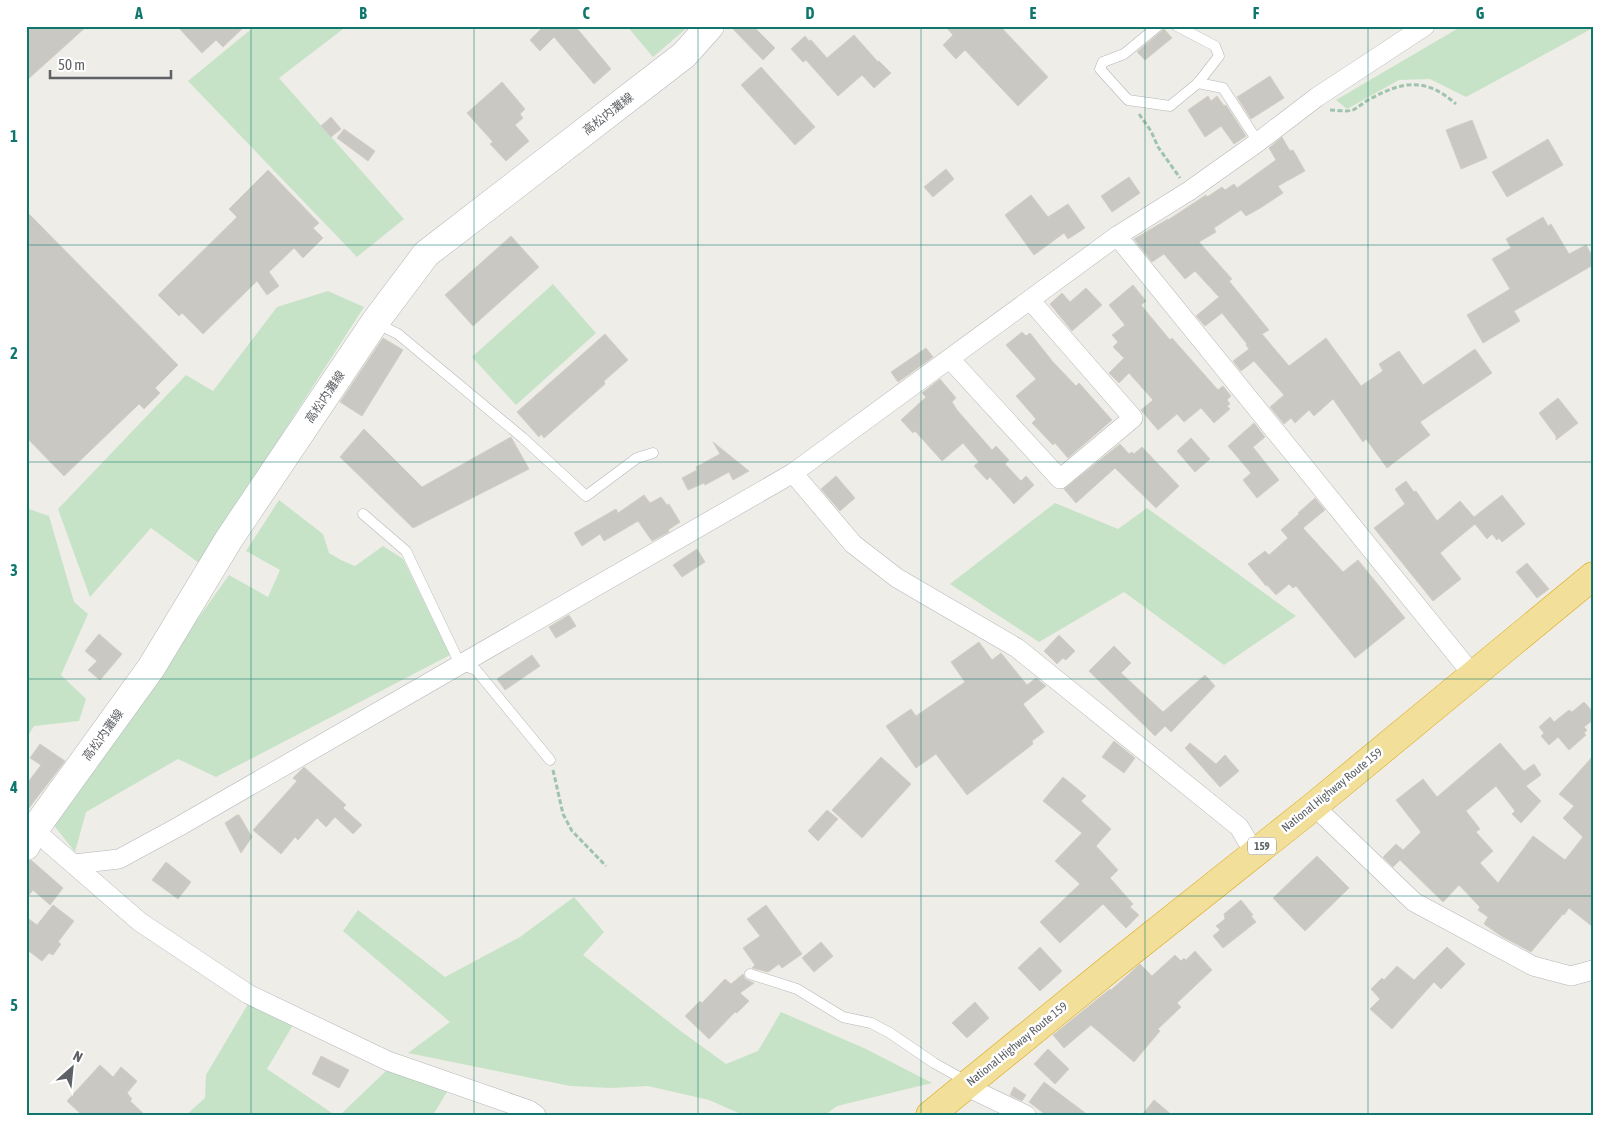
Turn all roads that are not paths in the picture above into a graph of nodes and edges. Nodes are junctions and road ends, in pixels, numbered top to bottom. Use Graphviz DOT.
graph roads {
  1 [pos="710,26"];
  2 [pos="1158,26"];
  3 [pos="1177,26"];
  4 [pos="1425,26"];
  5 [pos="1198,83"];
  6 [pos="1258,142"];
  7 [pos="1117,236"];
  8 [pos="1030,300"];
  9 [pos="375,322"];
  10 [pos="950,358"];
  11 [pos="653,452"];
  12 [pos="793,473"];
  13 [pos="363,514"];
  14 [pos="1593,576"];
  15 [pos="460,664"];
  16 [pos="1473,675"];
  17 [pos="550,760"];
  18 [pos="1314,806"];
  19 [pos="30,838"];
  20 [pos="1254,852"];
  21 [pos="74,864"];
  22 [pos="1593,970"];
  23 [pos="750,974"];
  24 [pos="967,1084"];
  25 [pos="536,1115"];
  26 [pos="930,1115"];
  27 [pos="1026,1115"];
  1 -- 9 [label="main road, 高松内灘線"];
  2 -- 5 [label="lane"];
  3 -- 5 [label="lane"];
  4 -- 6 [label="street"];
  5 -- 6 [label="lane"];
  6 -- 7 [label="street"];
  7 -- 8 [label="street"];
  7 -- 16 [label="street"];
  8 -- 10 [label="street"];
  8 -- 10 [label="street"];
  9 -- 11 [label="lane"];
  9 -- 19 [label="main road, 高松内灘線"];
  10 -- 12 [label="street"];
  12 -- 15 [label="street"];
  12 -- 20 [label="street"];
  13 -- 15 [label="lane"];
  14 -- 16 [label="highway, National Highway Route 159 / 159"];
  15 -- 17 [label="lane"];
  15 -- 21 [label="street"];
  16 -- 18 [label="highway, National Highway Route 159 / 159"];
  18 -- 20 [label="highway, National Highway Route 159 / 159"];
  18 -- 22 [label="street"];
  19 -- 21 [label="street"];
  20 -- 24 [label="highway, National Highway Route 159 / 159"];
  21 -- 25 [label="street"];
  23 -- 24 [label="lane"];
  24 -- 26 [label="highway, National Highway Route 159 / 159"];
  24 -- 27 [label="street"];
}
